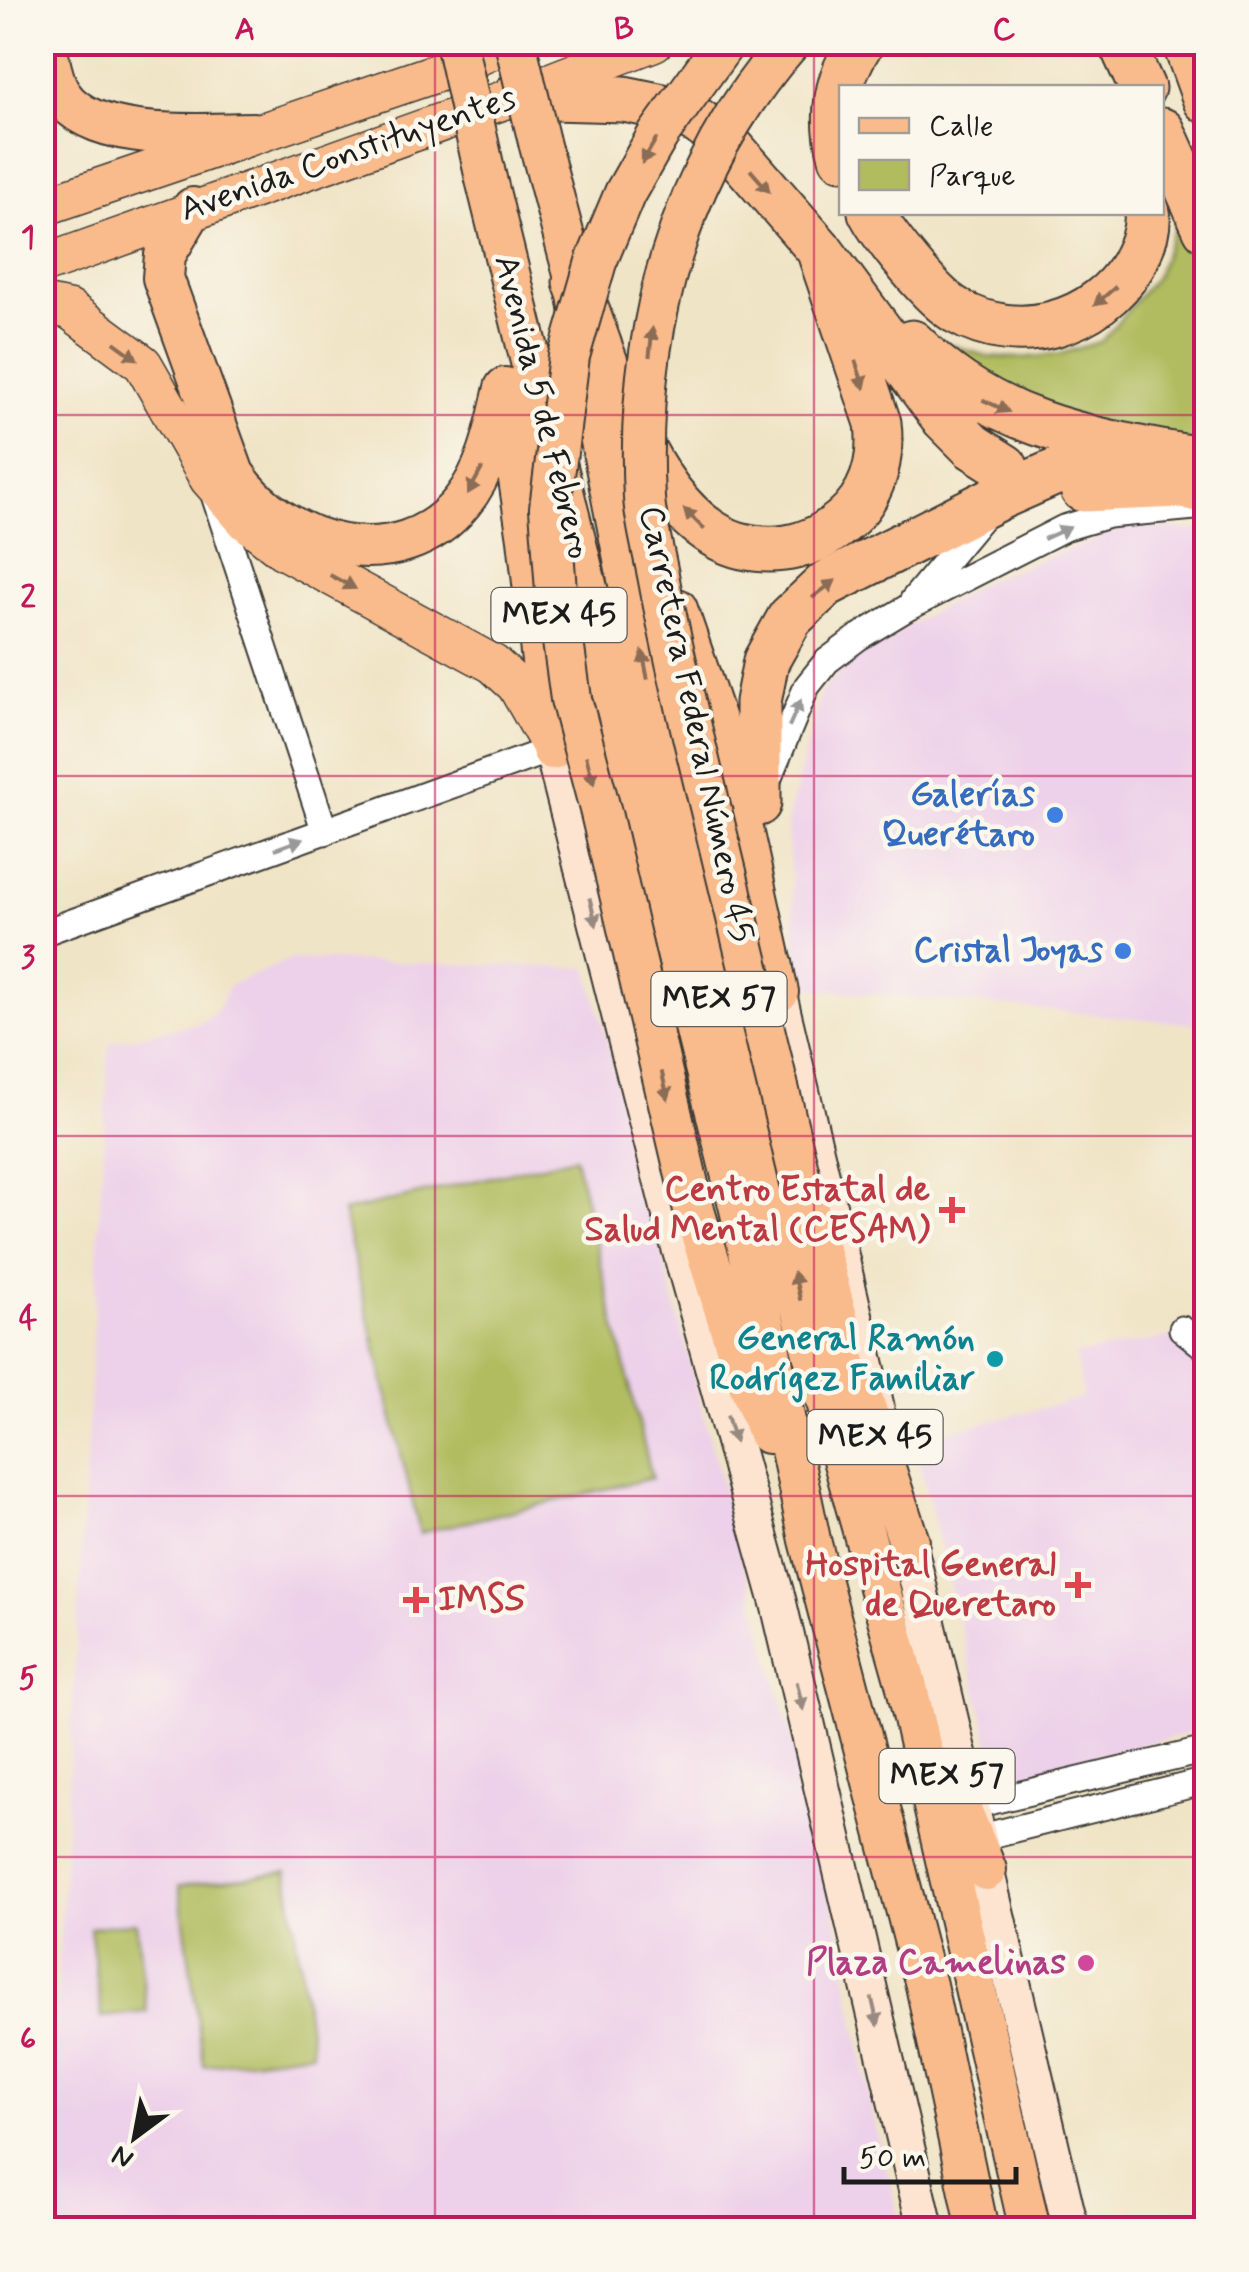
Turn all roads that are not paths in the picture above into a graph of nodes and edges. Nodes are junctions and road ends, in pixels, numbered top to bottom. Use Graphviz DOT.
graph roads {
  1 [pos="45,42"];
  2 [pos="456,42"];
  3 [pos="513,42"];
  4 [pos="654,42"];
  5 [pos="726,42"];
  6 [pos="790,42"];
  7 [pos="862,42"];
  8 [pos="1121,42"];
  9 [pos="1185,42"];
  10 [pos="840,85"];
  11 [pos="1128,85"];
  12 [pos="1141,85"];
  13 [pos="839,89"];
  14 [pos="515,96"];
  15 [pos="1206,100"];
  16 [pos="254,132"];
  17 [pos="1164,136"];
  18 [pos="839,146"];
  19 [pos="490,196"];
  20 [pos="42,207"];
  21 [pos="194,208"];
  22 [pos="873,215"];
  23 [pos="1148,215"];
  24 [pos="1206,230"];
  25 [pos="819,249"];
  26 [pos="42,265"];
  27 [pos="576,282"];
  28 [pos="42,304"];
  29 [pos="505,388"];
  30 [pos="600,442"];
  31 [pos="1128,447"];
  32 [pos="1206,462"];
  33 [pos="209,478"];
  34 [pos="1002,482"];
  35 [pos="1083,489"];
  36 [pos="1206,491"];
  37 [pos="1206,506"];
  38 [pos="907,608"];
  39 [pos="552,750"];
  40 [pos="758,803"];
  41 [pos="325,832"];
  42 [pos="42,932"];
  43 [pos="778,992"];
  44 [pos="1182,1329"];
  45 [pos="1206,1348"];
  46 [pos="810,1540"];
  47 [pos="889,1545"];
  48 [pos="906,1683"];
  49 [pos="1206,1750"];
  50 [pos="1206,1780"];
  51 [pos="978,1838"];
  52 [pos="926,2230"];
  53 [pos="978,2230"];
  54 [pos="1030,2230"];
  55 [pos="1051,2230"];
  56 [pos="1071,2230"];
  1 -- 16 [label="highway"];
  2 -- 19 [label="highway, Avenida 5 de Febrero / MEX 57, bridge"];
  3 -- 16 [label="main road, Avenida Constituyentes"];
  3 -- 27 [label="highway, Avenida 5 de Febrero / MEX 57, bridge"];
  4 -- 14 [label="main road, Avenida Constituyentes"];
  5 -- 46 [label="highway, MEX 45, one-way, bridge"];
  47 -- 6 [label="highway, Carretera Federal Número 45 / MEX 45, one-way, bridge"];
  7 -- 10 [label="highway"];
  8 -- 11 [label="highway"];
  8 -- 12 [label="highway"];
  9 -- 15 [label="highway"];
  13 -- 18 [label="highway"];
  14 -- 21 [label="main road, Avenida Constituyentes"];
  14 -- 25 [label="highway, one-way"];
  16 -- 20 [label="main road, Avenida Constituyentes"];
  17 -- 24 [label="highway"];
  19 -- 29 [label="highway"];
  19 -- 46 [label="highway, Avenida 5 de Febrero / MEX 57"];
  21 -- 26 [label="main road, Avenida Constituyentes"];
  29 -- 21 [label="highway, one-way"];
  23 -- 22 [label="highway, one-way"];
  25 -- 27 [label="highway, one-way"];
  25 -- 31 [label="highway, one-way"];
  25 -- 34 [label="highway"];
  27 -- 30 [label="highway, Avenida 5 de Febrero / MEX 57"];
  28 -- 33 [label="main road, one-way"];
  29 -- 39 [label="highway"];
  30 -- 43 [label="highway"];
  47 -- 30 [label="highway, Avenida 5 de Febrero / MEX 57, one-way"];
  31 -- 32 [label="highway"];
  31 -- 34 [label="highway"];
  33 -- 39 [label="main road, one-way"];
  33 -- 41 [label="street"];
  34 -- 38 [label="street"];
  40 -- 34 [label="highway, one-way"];
  35 -- 36 [label="highway"];
  38 -- 37 [label="street, one-way"];
  40 -- 38 [label="street, one-way"];
  39 -- 41 [label="street"];
  39 -- 52 [label="main road, one-way"];
  40 -- 43 [label="main road, Avenida 5 de Febrero"];
  42 -- 41 [label="street, one-way"];
  43 -- 47 [label="main road, Avenida 5 de Febrero"];
  44 -- 45 [label="street"];
  46 -- 53 [label="highway, Avenida 5 de Febrero / MEX 57"];
  47 -- 48 [label="highway, Avenida 5 de Febrero / MEX 57"];
  47 -- 51 [label="main road, Avenida 5 de Febrero"];
  48 -- 51 [label="highway, MEX 57"];
  48 -- 54 [label="highway, Avenida 5 de Febrero / MEX 57"];
  48 -- 55 [label="highway"];
  49 -- 51 [label="street"];
  50 -- 51 [label="street"];
  51 -- 56 [label="main road, Avenida 5 de Febrero"];
}
